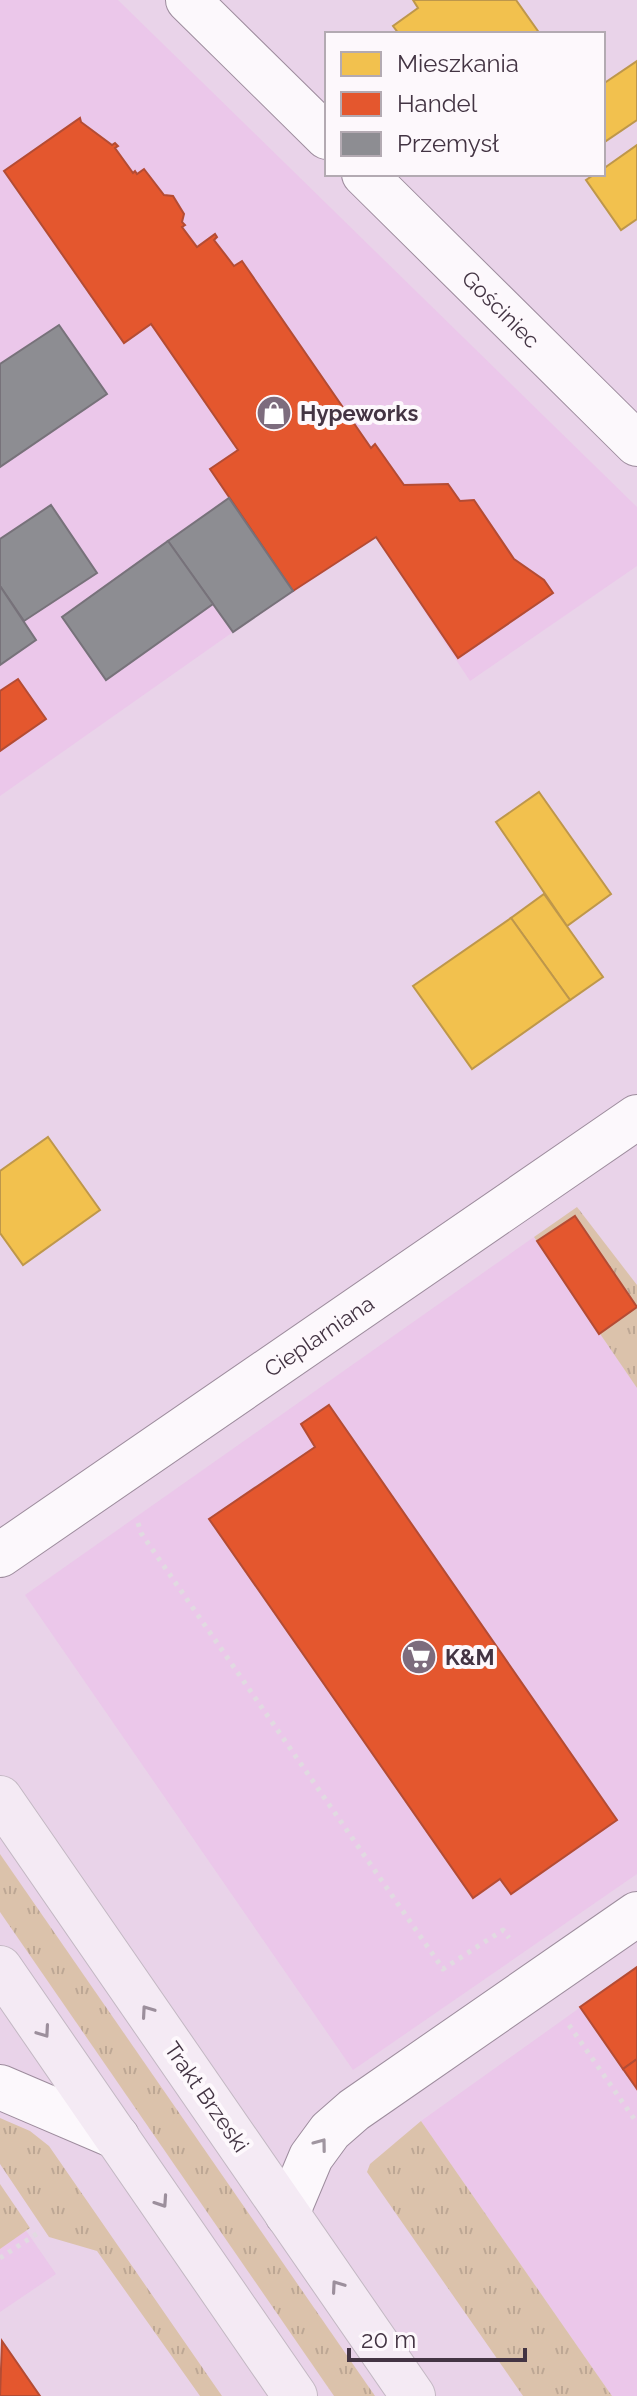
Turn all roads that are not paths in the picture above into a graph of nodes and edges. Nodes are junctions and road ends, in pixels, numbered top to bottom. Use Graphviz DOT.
graph roads {
  1 [pos="188,0"];
  2 [pos="325,135"];
  3 [pos="366,176"];
  4 [pos="637,444"];
  5 [pos="637,1117"];
  6 [pos="0,1555"];
  7 [pos="0,1798"];
  8 [pos="637,1914"];
  9 [pos="0,1968"];
  10 [pos="0,2087"];
  11 [pos="117,2137"];
  12 [pos="287,2214"];
  13 [pos="295,2396"];
  14 [pos="413,2396"];
  1 -- 2 [label="street"];
  3 -- 4 [label="street, Gościniec"];
  5 -- 6 [label="street, Cieplarniana"];
  12 -- 7 [label="main road, Trakt Brzeski, one-way"];
  12 -- 8 [label="street, one-way"];
  9 -- 11 [label="main road, one-way"];
  10 -- 11 [label="street"];
  11 -- 13 [label="main road, one-way"];
  14 -- 12 [label="main road, Trakt Brzeski, one-way"];
}
